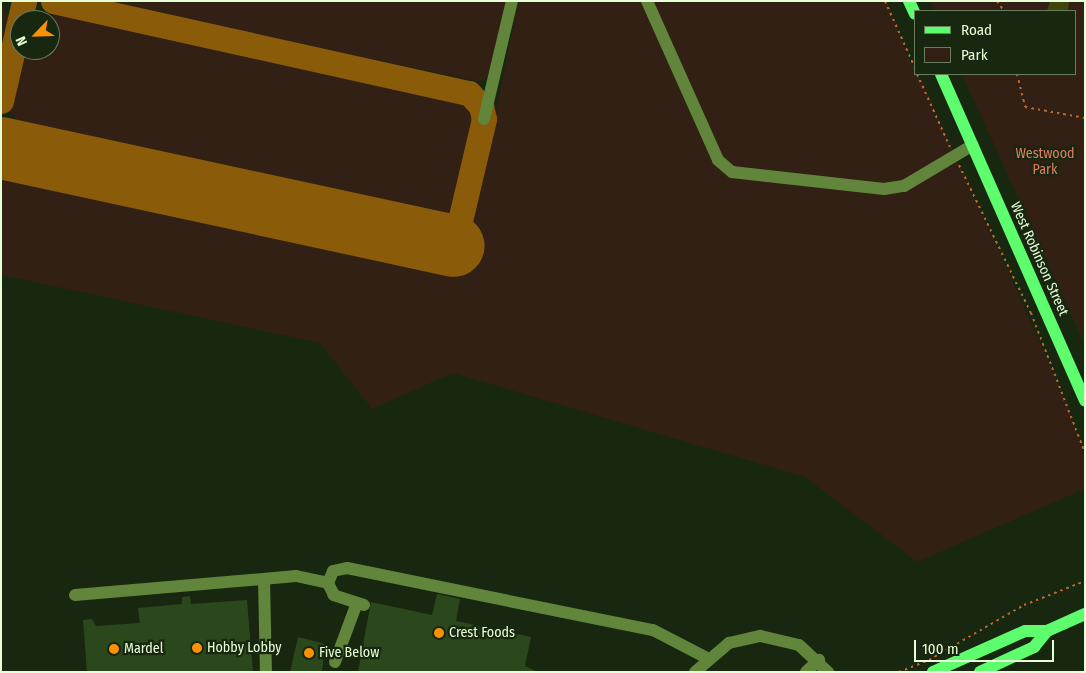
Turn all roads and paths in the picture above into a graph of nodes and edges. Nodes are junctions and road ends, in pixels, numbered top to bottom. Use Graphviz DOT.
graph roads {
  1 [pos="512,1"];
  2 [pos="647,1"];
  3 [pos="885,1"];
  4 [pos="914,66"];
  5 [pos="917,75"];
  6 [pos="941,75"];
  7 [pos="1018,75"];
  8 [pos="1085,118"];
  9 [pos="484,119"];
  10 [pos="973,145"];
  11 [pos="953,154"];
  12 [pos="1085,401"];
  13 [pos="1085,453"];
  14 [pos="264,578"];
  15 [pos="1085,581"];
  16 [pos="328,584"];
  17 [pos="75,595"];
  18 [pos="1085,614"];
  19 [pos="1047,631"];
  20 [pos="707,658"];
  21 [pos="960,659"];
  22 [pos="819,660"];
  23 [pos="335,662"];
  24 [pos="266,672"];
  25 [pos="695,672"];
  26 [pos="806,672"];
  27 [pos="828,672"];
  28 [pos="899,672"];
  29 [pos="933,672"];
  30 [pos="945,672"];
  31 [pos="980,672"];
  1 -- 9 [label="street"];
  2 -- 11 [label="street"];
  3 -- 4 [label="path"];
  5 -- 11 [label="path"];
  6 -- 10 [label="main road, West Robinson Street"];
  7 -- 8 [label="path"];
  10 -- 11 [label="street"];
  10 -- 12 [label="main road, West Robinson Street"];
  11 -- 13 [label="path"];
  14 -- 16 [label="street"];
  14 -- 17 [label="street"];
  14 -- 24 [label="street"];
  15 -- 28 [label="path"];
  16 -- 20 [label="street"];
  16 -- 23 [label="street"];
  18 -- 19 [label="main road"];
  19 -- 21 [label="main road"];
  19 -- 31 [label="main road"];
  20 -- 22 [label="street"];
  20 -- 25 [label="street"];
  21 -- 29 [label="main road"];
  21 -- 30 [label="main road"];
  22 -- 26 [label="street"];
  22 -- 27 [label="street"];
}
